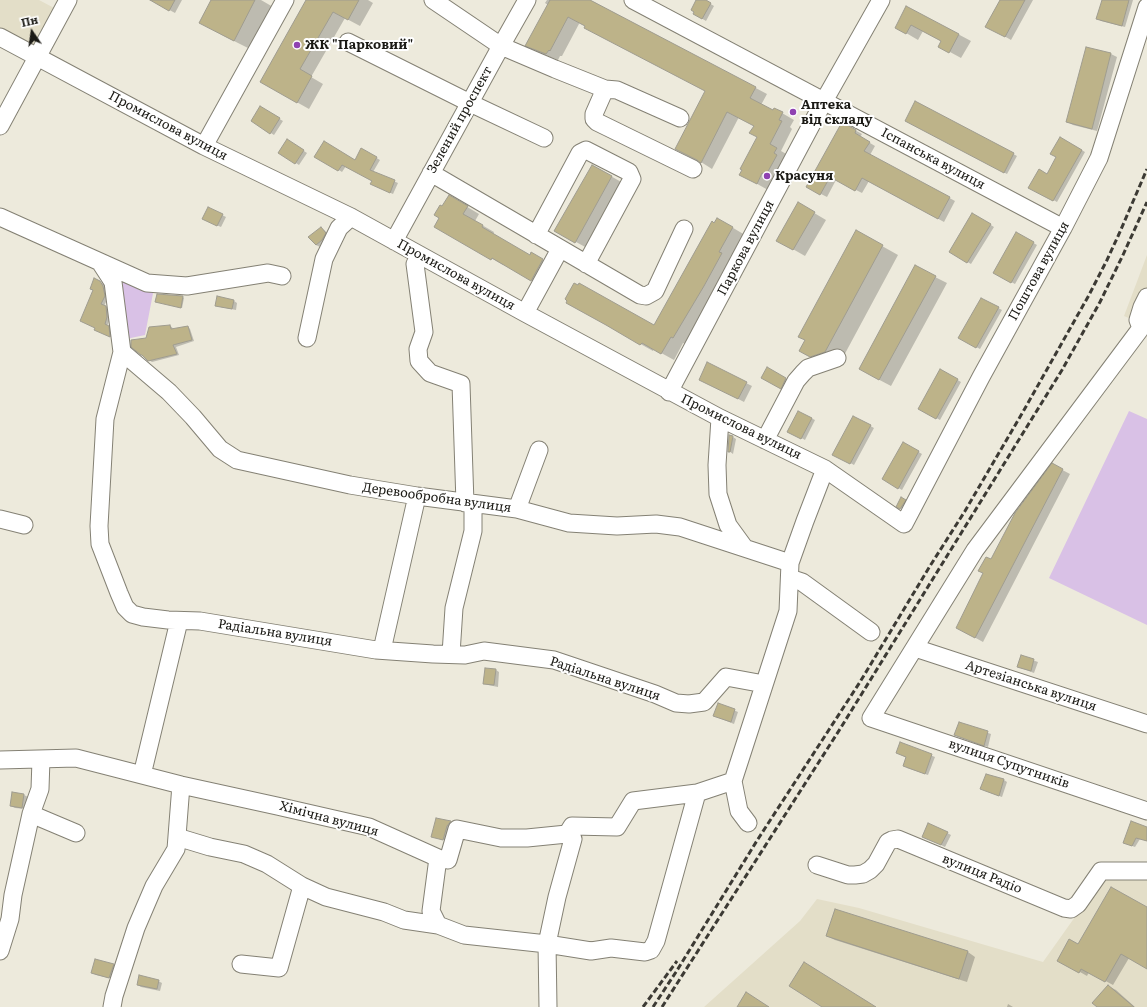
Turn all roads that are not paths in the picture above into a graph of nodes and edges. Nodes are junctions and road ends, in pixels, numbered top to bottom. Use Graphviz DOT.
graph roads {
  1 [pos="68,0"];
  2 [pos="285,0"];
  3 [pos="433,0"];
  4 [pos="527,0"];
  5 [pos="633,0"];
  6 [pos="878,1"];
  7 [pos="1147,7"];
  8 [pos="0,37"];
  9 [pos="348,42"];
  10 [pos="501,46"];
  11 [pos="37,57"];
  12 [pos="606,89"];
  13 [pos="824,102"];
  14 [pos="470,103"];
  15 [pos="680,118"];
  16 [pos="0,126"];
  17 [pos="544,138"];
  18 [pos="204,146"];
  19 [pos="693,169"];
  20 [pos="431,173"];
  21 [pos="0,216"];
  22 [pos="351,217"];
  23 [pos="1063,228"];
  24 [pos="684,229"];
  25 [pos="536,235"];
  26 [pos="394,240"];
  27 [pos="560,249"];
  28 [pos="420,255"];
  29 [pos="100,262"];
  30 [pos="586,264"];
  31 [pos="282,276"];
  32 [pos="1147,297"];
  33 [pos="525,313"];
  34 [pos="1144,330"];
  35 [pos="307,338"];
  36 [pos="122,352"];
  37 [pos="837,358"];
  38 [pos="669,392"];
  39 [pos="720,418"];
  40 [pos="765,440"];
  41 [pos="539,450"];
  42 [pos="825,469"];
  43 [pos="417,496"];
  44 [pos="469,504"];
  45 [pos="517,509"];
  46 [pos="0,520"];
  47 [pos="904,524"];
  48 [pos="24,525"];
  49 [pos="744,547"];
  50 [pos="790,571"];
  51 [pos="179,621"];
  52 [pos="871,632"];
  53 [pos="915,648"];
  54 [pos="382,650"];
  55 [pos="451,654"];
  56 [pos="764,684"];
  57 [pos="1147,724"];
  58 [pos="41,759"];
  59 [pos="0,760"];
  60 [pos="142,775"];
  61 [pos="733,781"];
  62 [pos="181,786"];
  63 [pos="697,793"];
  64 [pos="1147,811"];
  65 [pos="31,814"];
  66 [pos="748,823"];
  67 [pos="76,833"];
  68 [pos="567,834"];
  69 [pos="177,837"];
  70 [pos="438,858"];
  71 [pos="817,865"];
  72 [pos="1147,871"];
  73 [pos="302,886"];
  74 [pos="438,925"];
  75 [pos="547,944"];
  76 [pos="0,951"];
  77 [pos="241,964"];
  78 [pos="112,1007"];
  79 [pos="548,1007"];
  1 -- 11 [label="street"];
  2 -- 18 [label="street"];
  3 -- 10 [label="street"];
  4 -- 10 [label="street, Зелений проспект"];
  5 -- 13 [label="street, Іспанська вулиця"];
  6 -- 13 [label="street, Паркова вулиця"];
  7 -- 23 [label="street, Поштова вулиця"];
  8 -- 11 [label="street, Промислова вулиця"];
  9 -- 14 [label="street"];
  10 -- 12 [label="street"];
  10 -- 14 [label="street, Зелений проспект"];
  11 -- 16 [label="street"];
  11 -- 18 [label="street, Промислова вулиця"];
  12 -- 15 [label="street"];
  12 -- 19 [label="street"];
  13 -- 23 [label="street, Іспанська вулиця"];
  13 -- 38 [label="street, Паркова вулиця"];
  14 -- 17 [label="street"];
  14 -- 20 [label="street, Зелений проспект"];
  18 -- 22 [label="street, Промислова вулиця"];
  20 -- 25 [label="street"];
  20 -- 26 [label="street, Зелений проспект"];
  21 -- 29 [label="street"];
  22 -- 26 [label="street, Промислова вулиця"];
  22 -- 35 [label="street"];
  23 -- 47 [label="street, Поштова вулиця"];
  24 -- 30 [label="street"];
  25 -- 27 [label="street"];
  25 -- 30 [label="street"];
  26 -- 28 [label="street, Промислова вулиця"];
  27 -- 30 [label="street"];
  27 -- 33 [label="street"];
  28 -- 33 [label="street, Промислова вулиця"];
  28 -- 44 [label="street"];
  29 -- 31 [label="street"];
  29 -- 36 [label="street, Радіальна вулиця"];
  32 -- 34 [label="street"];
  33 -- 38 [label="street, Промислова вулиця"];
  34 -- 53 [label="street"];
  36 -- 43 [label="street, Деревообробна вулиця"];
  36 -- 51 [label="street, Радіальна вулиця"];
  37 -- 40 [label="street"];
  38 -- 39 [label="street, Промислова вулиця"];
  39 -- 40 [label="street, Промислова вулиця"];
  39 -- 49 [label="street"];
  40 -- 42 [label="street, Промислова вулиця"];
  41 -- 45 [label="street"];
  42 -- 47 [label="street, Промислова вулиця"];
  42 -- 50 [label="street"];
  43 -- 44 [label="street, Деревообробна вулиця"];
  43 -- 54 [label="street"];
  44 -- 45 [label="street, Деревообробна вулиця"];
  44 -- 55 [label="street"];
  45 -- 49 [label="street, Деревообробна вулиця"];
  46 -- 48 [label="street"];
  49 -- 50 [label="street, Деревообробна вулиця"];
  50 -- 52 [label="street, Деревообробна вулиця"];
  50 -- 56 [label="street"];
  51 -- 54 [label="street, Радіальна вулиця"];
  51 -- 60 [label="street"];
  53 -- 57 [label="street, Артезіанська вулиця"];
  53 -- 64 [label="street, вулиця Супутників"];
  54 -- 55 [label="street, Радіальна вулиця"];
  55 -- 56 [label="street, Радіальна вулиця"];
  56 -- 61 [label="street"];
  58 -- 59 [label="street, Хімічна вулиця"];
  58 -- 60 [label="street, Хімічна вулиця"];
  58 -- 65 [label="street"];
  60 -- 62 [label="street, Хімічна вулиця"];
  61 -- 63 [label="street"];
  61 -- 66 [label="street"];
  62 -- 69 [label="street"];
  62 -- 70 [label="street, Хімічна вулиця"];
  63 -- 68 [label="street"];
  63 -- 75 [label="street"];
  65 -- 67 [label="street"];
  65 -- 76 [label="street"];
  68 -- 70 [label="street"];
  68 -- 75 [label="street"];
  69 -- 73 [label="street"];
  69 -- 78 [label="street"];
  70 -- 74 [label="street"];
  71 -- 72 [label="street, вулиця Радіо"];
  73 -- 74 [label="street"];
  73 -- 77 [label="street"];
  74 -- 75 [label="street"];
  75 -- 79 [label="street"];
}
